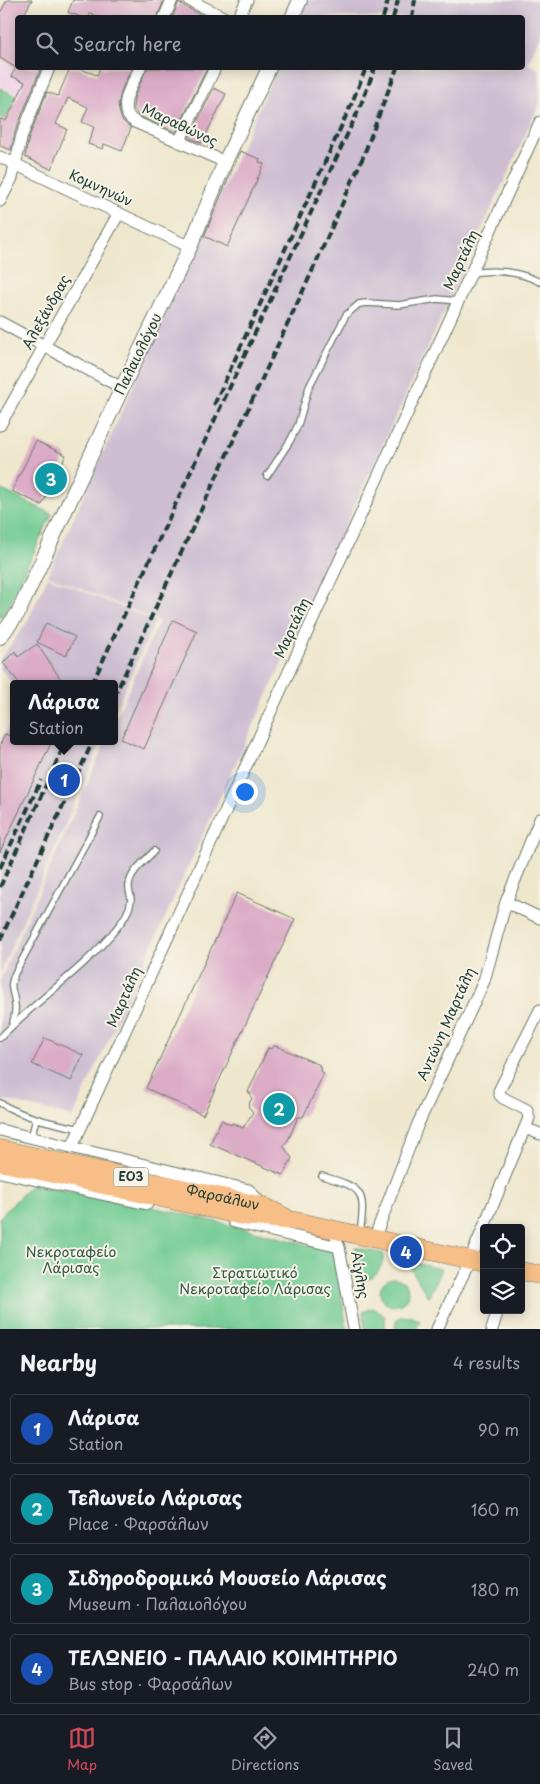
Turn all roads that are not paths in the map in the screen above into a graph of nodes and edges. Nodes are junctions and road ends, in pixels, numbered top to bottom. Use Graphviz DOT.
graph roads {
  1 [pos="172,0"];
  2 [pos="189,0"];
  3 [pos="247,0"];
  4 [pos="300,0"];
  5 [pos="165,15"];
  6 [pos="219,15"];
  7 [pos="240,15"];
  8 [pos="293,15"];
  9 [pos="48,70"];
  10 [pos="139,70"];
  11 [pos="214,70"];
  12 [pos="268,70"];
  13 [pos="540,122"];
  14 [pos="179,142"];
  15 [pos="0,156"];
  16 [pos="225,162"];
  17 [pos="16,164"];
  18 [pos="0,201"];
  19 [pos="119,213"];
  20 [pos="190,246"];
  21 [pos="471,273"];
  22 [pos="540,282"];
  23 [pos="458,302"];
  24 [pos="0,322"];
  25 [pos="44,346"];
  26 [pos="122,388"];
  27 [pos="0,425"];
  28 [pos="268,476"];
  29 [pos="0,637"];
  30 [pos="100,817"];
  31 [pos="540,819"];
  32 [pos="154,851"];
  33 [pos="506,902"];
  34 [pos="540,918"];
  35 [pos="540,1010"];
  36 [pos="12,1026"];
  37 [pos="0,1038"];
  38 [pos="0,1103"];
  39 [pos="36,1119"];
  40 [pos="525,1128"];
  41 [pos="81,1129"];
  42 [pos="0,1130"];
  43 [pos="540,1134"];
  44 [pos="32,1138"];
  45 [pos="72,1147"];
  46 [pos="0,1149"];
  47 [pos="0,1162"];
  48 [pos="0,1172"];
  49 [pos="322,1176"];
  50 [pos="260,1212"];
  51 [pos="329,1229"];
  52 [pos="367,1237"];
  53 [pos="340,1247"];
  54 [pos="477,1261"];
  55 [pos="525,1272"];
  56 [pos="540,1275"];
  57 [pos="497,1314"];
  58 [pos="354,1329"];
  59 [pos="437,1329"];
  60 [pos="492,1329"];
  1 -- 5 [label="street"];
  2 -- 6 [label="street"];
  3 -- 7 [label="street"];
  4 -- 8 [label="street"];
  9 -- 17 [label="street"];
  10 -- 14 [label="street, Μαραθώνος"];
  11 -- 14 [label="street"];
  12 -- 16 [label="street, Παλαιολόγου"];
  13 -- 21 [label="street, Μαρτάλη"];
  14 -- 16 [label="street, Μαραθώνος"];
  15 -- 17 [label="street, Κομνηνών"];
  16 -- 20 [label="street, Παλαιολόγου"];
  17 -- 18 [label="street"];
  17 -- 19 [label="street, Κομνηνών"];
  19 -- 20 [label="street, Κομνηνών"];
  19 -- 25 [label="street, Αλεξάνδρας"];
  20 -- 26 [label="street, Παλαιολόγου"];
  21 -- 22 [label="lane"];
  21 -- 23 [label="street, Μαρτάλη"];
  23 -- 28 [label="lane"];
  23 -- 41 [label="street, Μαρτάλη"];
  24 -- 25 [label="street"];
  25 -- 26 [label="street"];
  25 -- 27 [label="street, Αλεξάνδρας"];
  26 -- 29 [label="street, Παλαιολόγου"];
  30 -- 36 [label="lane"];
  31 -- 33 [label="street, Αντώνη Μαρτάλη"];
  32 -- 36 [label="lane"];
  33 -- 34 [label="street"];
  33 -- 52 [label="street, Αντώνη Μαρτάλη"];
  35 -- 40 [label="street"];
  36 -- 37 [label="lane"];
  38 -- 39 [label="lane"];
  39 -- 41 [label="lane"];
  39 -- 44 [label="lane"];
  40 -- 43 [label="street"];
  40 -- 54 [label="street"];
  41 -- 45 [label="street, Μαρτάλη"];
  42 -- 44 [label="street, Φαρσάλων"];
  44 -- 45 [label="street, Φαρσάλων"];
  45 -- 50 [label="street, Φαρσάλων"];
  46 -- 50 [label="main road, Φαρσάλων / ΕΟ3"];
  47 -- 50 [label="main road, Φαρσάλων / ΕΟ3"];
  48 -- 53 [label="street"];
  49 -- 52 [label="lane"];
  50 -- 51 [label="main road, ΕΟ3"];
  51 -- 52 [label="main road, ΕΟ3"];
  51 -- 53 [label="street, Αίγλης"];
  52 -- 54 [label="main road, ΕΟ3"];
  53 -- 58 [label="street, Αίγλης"];
  54 -- 59 [label="street"];
  55 -- 56 [label="main road"];
  57 -- 60 [label="street"];
}
